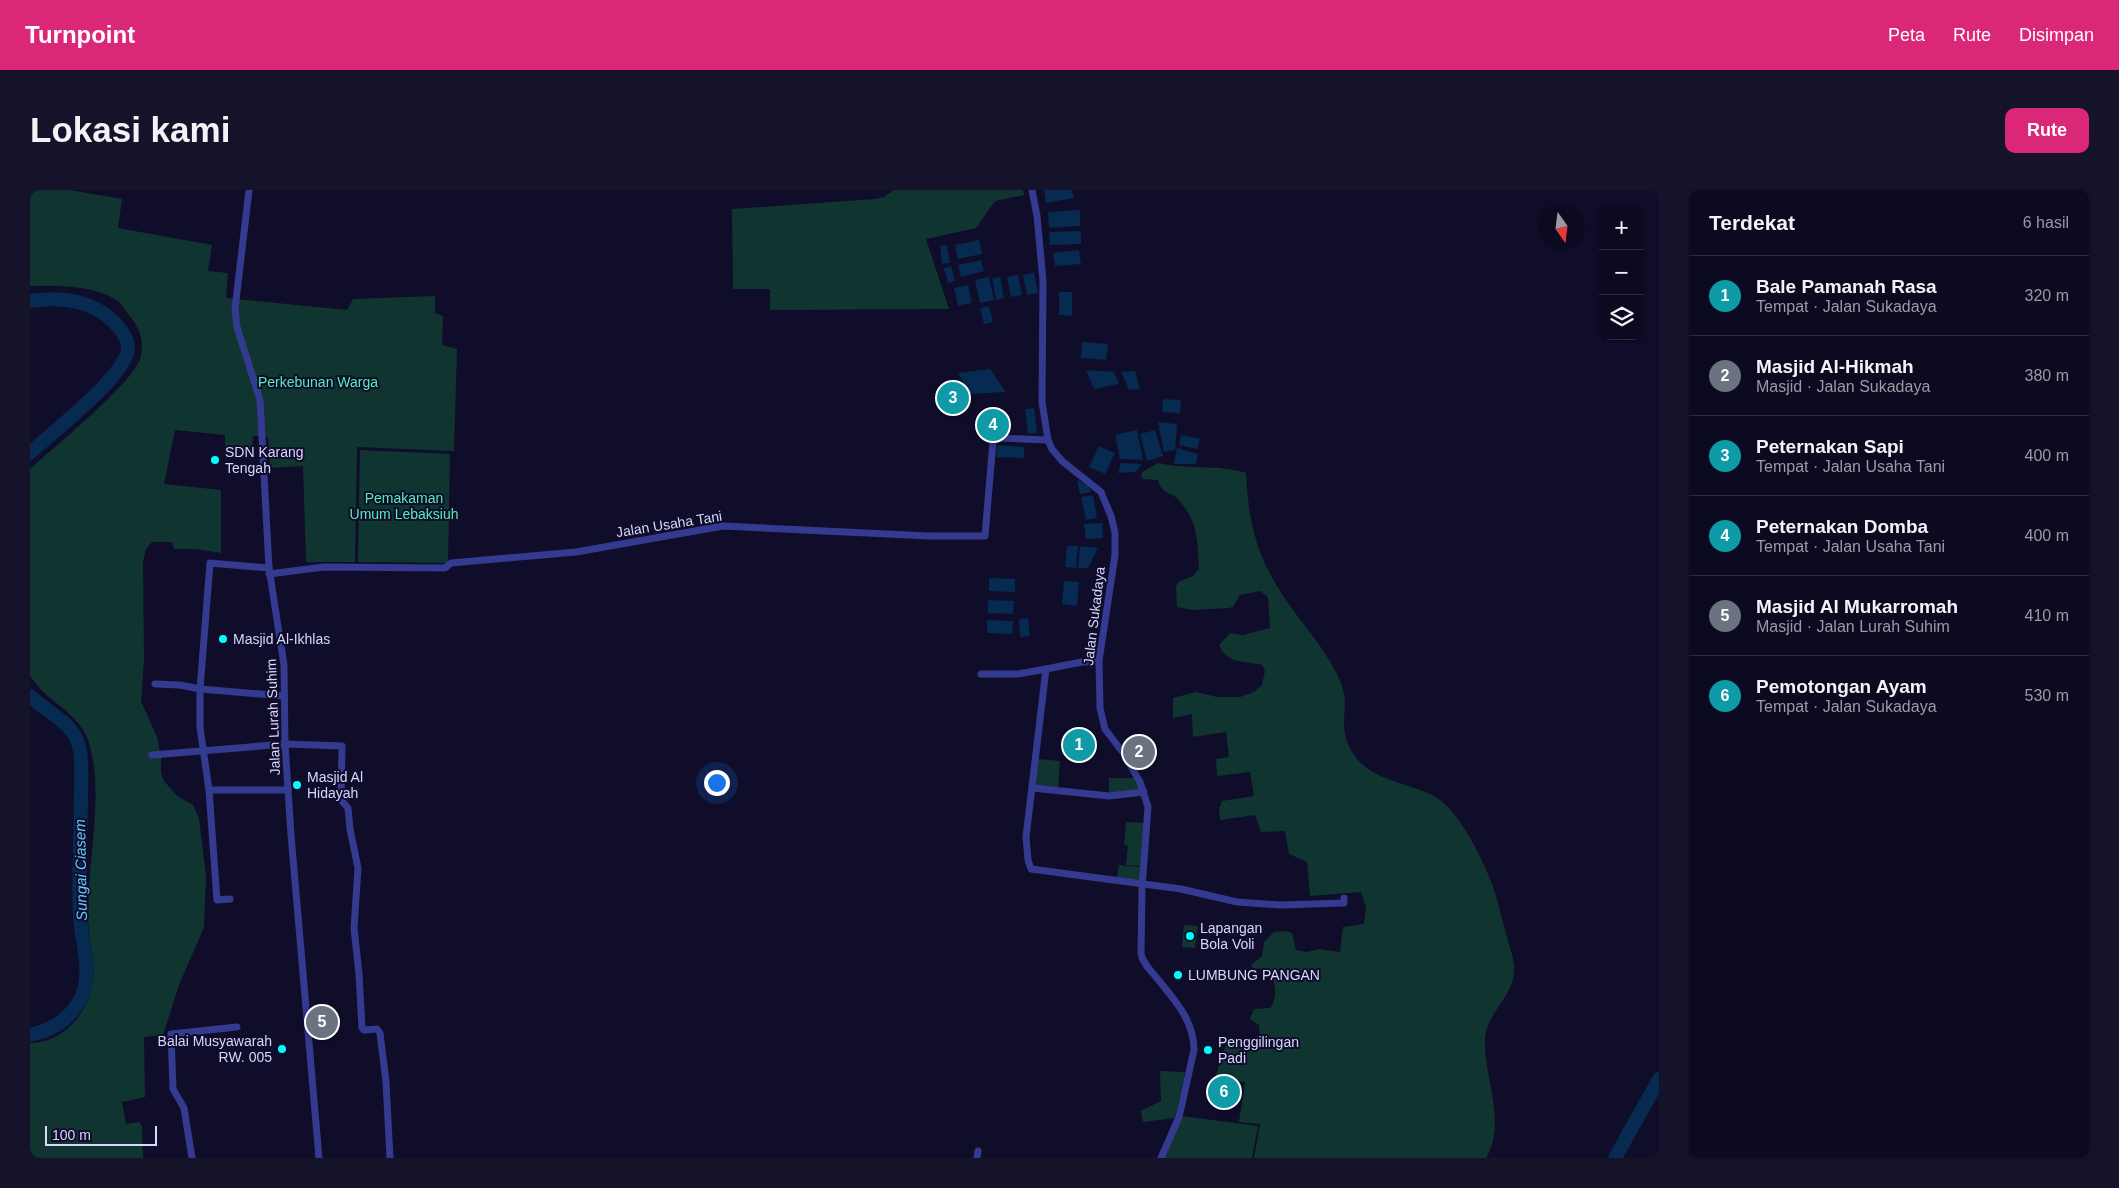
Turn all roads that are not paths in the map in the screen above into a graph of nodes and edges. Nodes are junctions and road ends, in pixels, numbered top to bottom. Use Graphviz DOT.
graph roads {
  1 [pos="249,190"];
  2 [pos="1032,190"];
  3 [pos="1048,440"];
  4 [pos="269,571"];
  5 [pos="1100,661"];
  6 [pos="1046,669"];
  7 [pos="981,674"];
  8 [pos="155,684"];
  9 [pos="200,689"];
  10 [pos="284,696"];
  11 [pos="285,744"];
  12 [pos="203,750"];
  13 [pos="152,755"];
  14 [pos="1033,788"];
  15 [pos="209,790"];
  16 [pos="288,790"];
  17 [pos="1144,792"];
  18 [pos="1142,883"];
  19 [pos="1344,898"];
  20 [pos="230,899"];
  21 [pos="237,1027"];
  22 [pos="192,1158"];
  23 [pos="319,1158"];
  24 [pos="390,1158"];
  25 [pos="1161,1158"];
  1 -- 4 [label="street, Jalan Lurah Suhim"];
  2 -- 3 [label="street, Jalan Sukadaya"];
  3 -- 4 [label="street, Jalan Usaha Tani"];
  3 -- 5 [label="street, Jalan Sukadaya"];
  4 -- 9 [label="street, Jalan Usaha Tani"];
  4 -- 10 [label="street, Jalan Lurah Suhim"];
  5 -- 6 [label="street"];
  5 -- 17 [label="street, Jalan Sukadaya"];
  6 -- 7 [label="street"];
  6 -- 14 [label="street"];
  8 -- 9 [label="street"];
  9 -- 10 [label="street"];
  9 -- 12 [label="street"];
  10 -- 11 [label="street, Jalan Lurah Suhim"];
  11 -- 12 [label="street"];
  11 -- 16 [label="street, Jalan Lurah Suhim"];
  11 -- 24 [label="street"];
  12 -- 13 [label="street"];
  12 -- 15 [label="street"];
  14 -- 17 [label="street"];
  14 -- 18 [label="street"];
  15 -- 16 [label="street"];
  15 -- 20 [label="street"];
  16 -- 23 [label="street, Jalan Lurah Suhim"];
  17 -- 18 [label="street, Jalan Sukadaya"];
  18 -- 19 [label="street"];
  18 -- 25 [label="street, Jalan Sukadaya"];
  21 -- 22 [label="street"];
}
